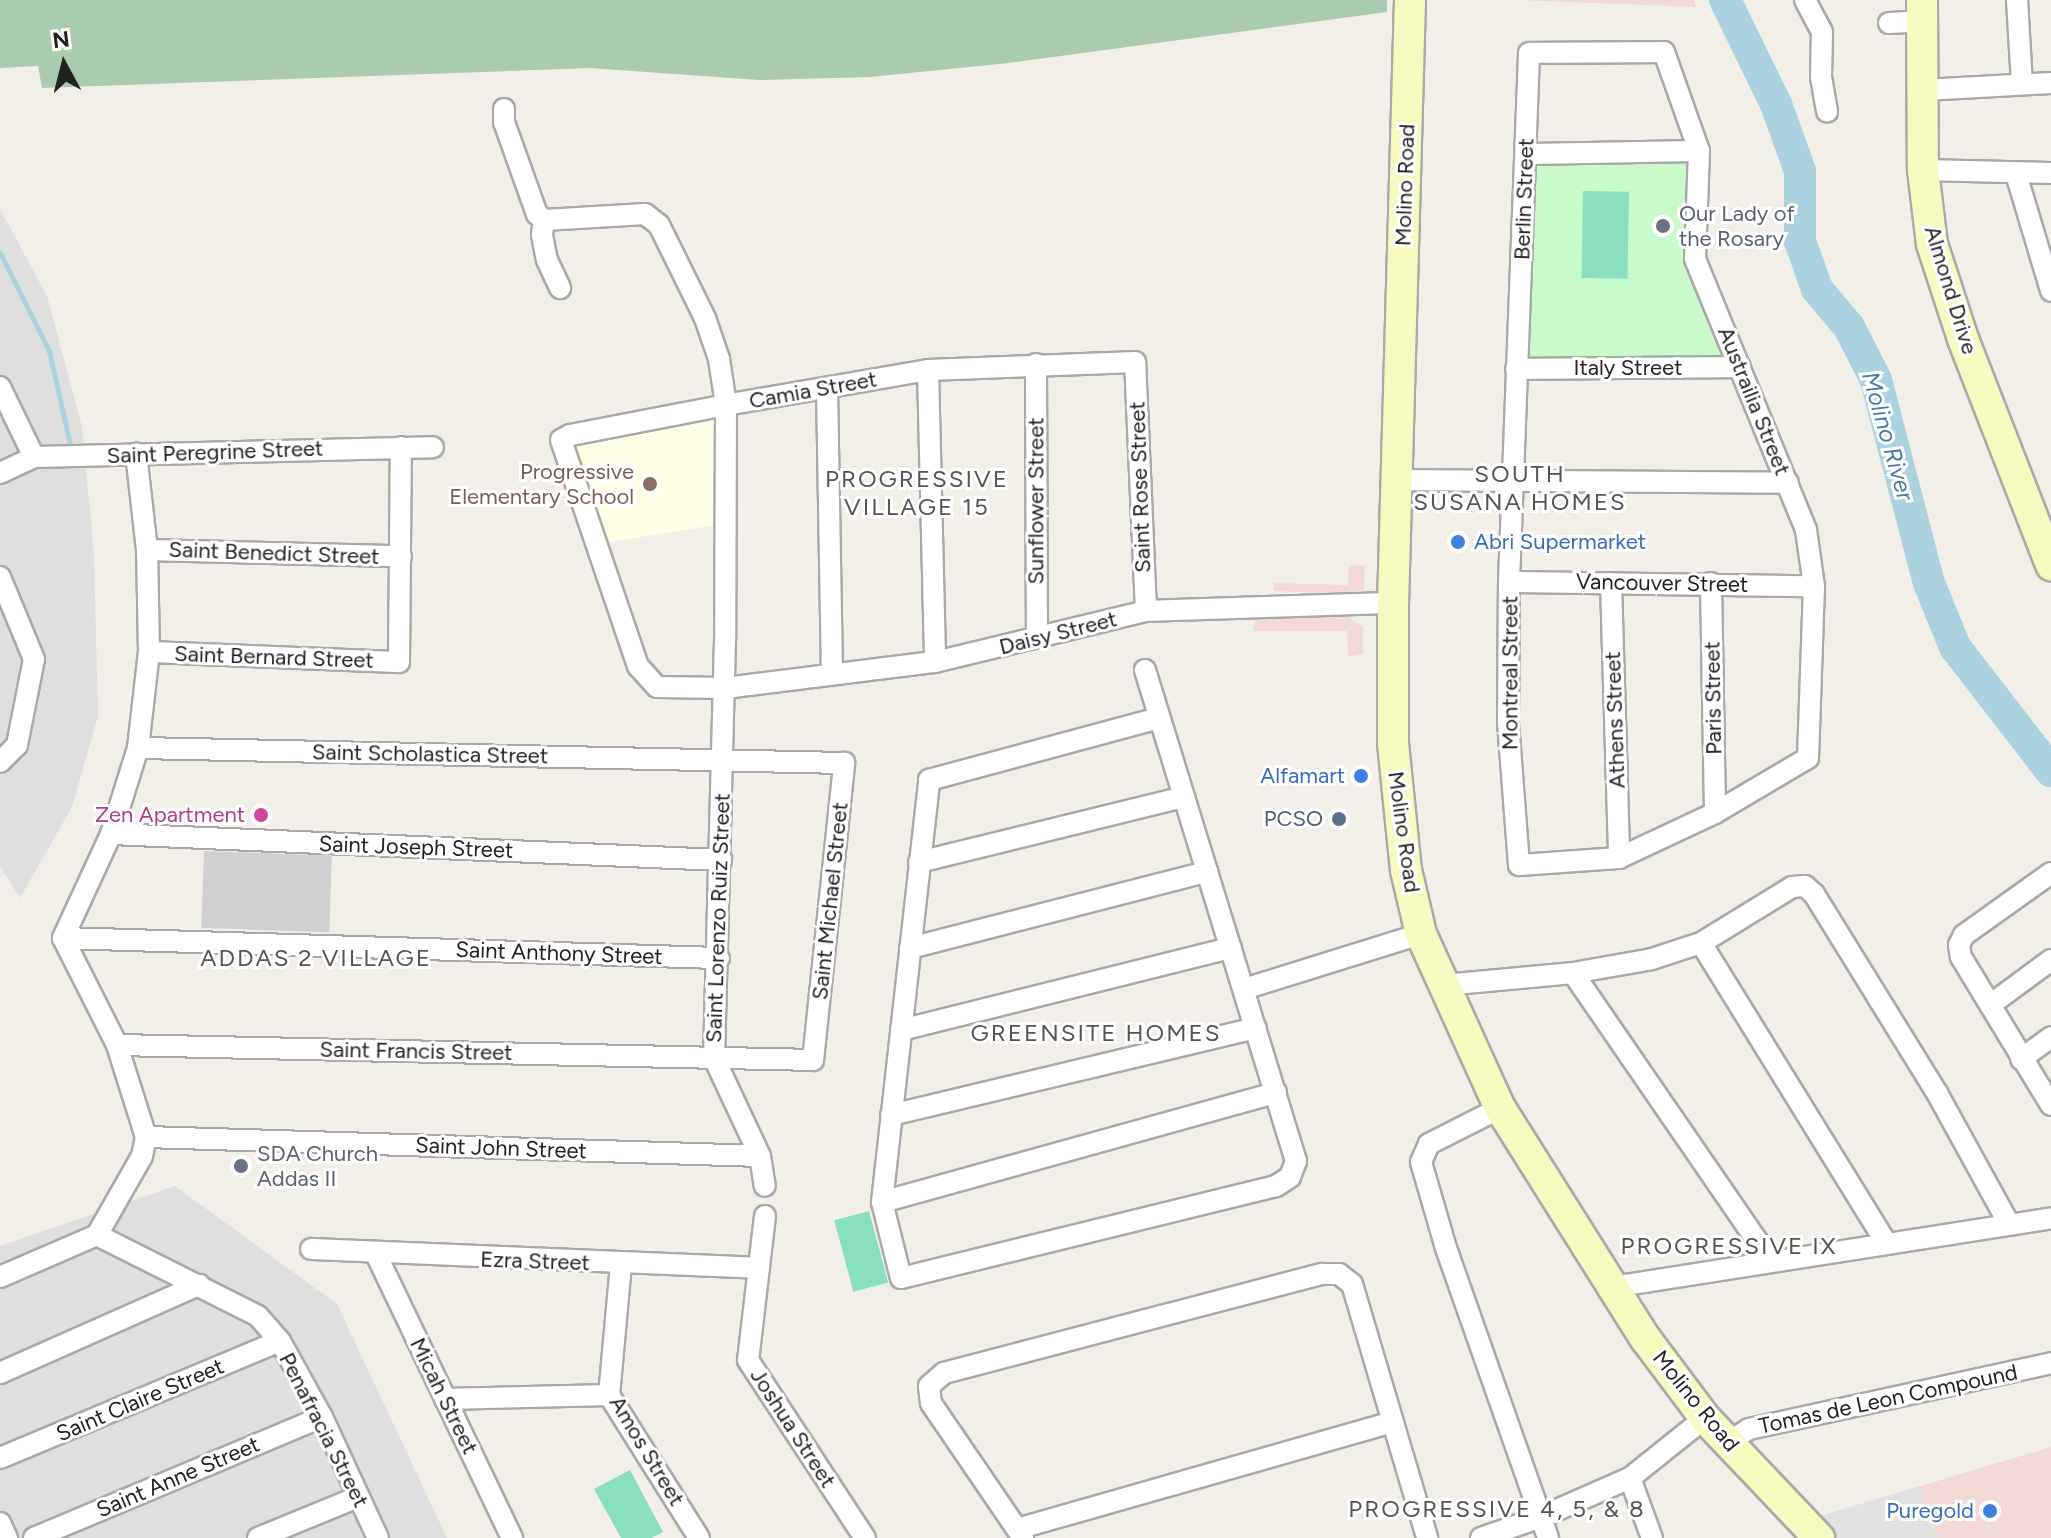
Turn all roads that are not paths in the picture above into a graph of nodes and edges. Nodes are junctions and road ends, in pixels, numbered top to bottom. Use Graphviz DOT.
graph roads {
  1 [pos="1410,0"];
  2 [pos="1805,0"];
  3 [pos="2017,0"];
  4 [pos="1922,10"];
  5 [pos="1889,23"];
  6 [pos="1664,52"];
  7 [pos="2051,83"];
  8 [pos="2022,84"];
  9 [pos="1924,90"];
  10 [pos="504,109"];
  11 [pos="1827,111"];
  12 [pos="1699,151"];
  13 [pos="1527,154"];
  14 [pos="1923,170"];
  15 [pos="2051,173"];
  16 [pos="2016,174"];
  17 [pos="544,220"];
  18 [pos="560,288"];
  19 [pos="2051,291"];
  20 [pos="1135,362"];
  21 [pos="1036,364"];
  22 [pos="1740,367"];
  23 [pos="1516,369"];
  24 [pos="928,370"];
  25 [pos="0,387"];
  26 [pos="827,388"];
  27 [pos="726,405"];
  28 [pos="401,447"];
  29 [pos="433,447"];
  30 [pos="136,454"];
  31 [pos="34,457"];
  32 [pos="0,473"];
  33 [pos="1396,480"];
  34 [pos="1511,481"];
  35 [pos="1788,483"];
  36 [pos="147,550"];
  37 [pos="401,556"];
  38 [pos="2051,565"];
  39 [pos="0,577"];
  40 [pos="1509,582"];
  41 [pos="1611,583"];
  42 [pos="1711,583"];
  43 [pos="1814,586"];
  44 [pos="1393,603"];
  45 [pos="1146,611"];
  46 [pos="1037,637"];
  47 [pos="149,652"];
  48 [pos="935,662"];
  49 [pos="1145,670"];
  50 [pos="832,674"];
  51 [pos="725,688"];
  52 [pos="1159,718"];
  53 [pos="138,748"];
  54 [pos="723,761"];
  55 [pos="0,762"];
  56 [pos="1184,797"];
  57 [pos="1715,813"];
  58 [pos="111,834"];
  59 [pos="1619,858"];
  60 [pos="721,860"];
  61 [pos="919,862"];
  62 [pos="1207,872"];
  63 [pos="2051,873"];
  64 [pos="1421,934"];
  65 [pos="63,938"];
  66 [pos="1701,943"];
  67 [pos="910,948"];
  68 [pos="1231,948"];
  69 [pos="719,958"];
  70 [pos="2051,960"];
  71 [pos="1573,973"];
  72 [pos="1444,985"];
  73 [pos="1244,989"];
  74 [pos="1990,1005"];
  75 [pos="1256,1028"];
  76 [pos="901,1030"];
  77 [pos="2051,1037"];
  78 [pos="117,1045"];
  79 [pos="714,1058"];
  80 [pos="2021,1059"];
  81 [pos="1276,1093"];
  82 [pos="2051,1105"];
  83 [pos="1500,1108"];
  84 [pos="891,1115"];
  85 [pos="146,1137"];
  86 [pos="760,1156"];
  87 [pos="765,1186"];
  88 [pos="882,1202"];
  89 [pos="765,1216"];
  90 [pos="2051,1218"];
  91 [pos="2009,1224"];
  92 [pos="97,1235"];
  93 [pos="1886,1242"];
  94 [pos="311,1249"];
  95 [pos="376,1254"];
  96 [pos="1771,1261"];
  97 [pos="621,1264"];
  98 [pos="759,1268"];
  99 [pos="0,1277"];
  100 [pos="199,1285"];
  101 [pos="1612,1287"];
  102 [pos="280,1341"];
  103 [pos="2051,1363"];
  104 [pos="0,1373"];
  105 [pos="609,1395"];
  106 [pos="445,1399"];
  107 [pos="322,1417"];
  108 [pos="1705,1418"];
  109 [pos="1393,1422"];
  110 [pos="1728,1443"];
  111 [pos="0,1458"];
  112 [pos="1630,1478"];
  113 [pos="358,1497"];
  114 [pos="1541,1517"];
  115 [pos="0,1523"];
  116 [pos="1020,1533"];
  117 [pos="7,1538"];
  118 [pos="34,1538"];
  119 [pos="258,1538"];
  120 [pos="378,1538"];
  121 [pos="512,1538"];
  122 [pos="699,1538"];
  123 [pos="865,1538"];
  124 [pos="1427,1538"];
  125 [pos="1481,1538"];
  126 [pos="1548,1538"];
  127 [pos="1652,1538"];
  128 [pos="1819,1538"];
  1 -- 33 [label="main road, Molino Road"];
  2 -- 11 [label="street"];
  3 -- 8 [label="street"];
  4 -- 5 [label="street"];
  4 -- 9 [label="main road, Almond Drive"];
  6 -- 12 [label="street, Austrailia Street"];
  6 -- 13 [label="street, Berlin Street"];
  7 -- 8 [label="street"];
  8 -- 9 [label="street"];
  9 -- 14 [label="main road, Almond Drive"];
  10 -- 17 [label="street"];
  12 -- 13 [label="street"];
  12 -- 22 [label="street, Austrailia Street"];
  13 -- 23 [label="street, Berlin Street"];
  14 -- 16 [label="street"];
  14 -- 38 [label="main road, Almond Drive"];
  15 -- 16 [label="street"];
  16 -- 19 [label="street"];
  17 -- 18 [label="street"];
  17 -- 27 [label="street"];
  20 -- 21 [label="street, Camia Street"];
  20 -- 45 [label="street, Saint Rose Street"];
  21 -- 24 [label="street, Camia Street"];
  21 -- 46 [label="street, Sunflower Street"];
  22 -- 23 [label="street, Italy Street"];
  22 -- 35 [label="street, Austrailia Street"];
  23 -- 34 [label="street, Berlin Street"];
  24 -- 26 [label="street, Camia Street"];
  24 -- 48 [label="street"];
  25 -- 31 [label="street"];
  26 -- 27 [label="street, Camia Street"];
  26 -- 50 [label="street"];
  27 -- 51 [label="street, Camia Street"];
  27 -- 51 [label="street, Daisy Street"];
  28 -- 29 [label="street, Saint Peregrine Street"];
  28 -- 30 [label="street, Saint Peregrine Street"];
  28 -- 37 [label="street"];
  30 -- 31 [label="street, Saint Peregrine Street"];
  30 -- 36 [label="street"];
  31 -- 32 [label="street, Saint Peregrine Street"];
  33 -- 34 [label="street"];
  33 -- 44 [label="main road, Molino Road"];
  34 -- 35 [label="street"];
  34 -- 40 [label="street, Montreal Street"];
  35 -- 43 [label="street, Austrailia Street"];
  36 -- 37 [label="street, Saint Benedict Street"];
  36 -- 47 [label="street"];
  37 -- 47 [label="street, Saint Bernard Street"];
  39 -- 55 [label="street"];
  40 -- 41 [label="street, Vancouver Street"];
  40 -- 59 [label="street, Montreal Street"];
  41 -- 42 [label="street, Vancouver Street"];
  41 -- 59 [label="street, Athens Street"];
  42 -- 43 [label="street, Vancouver Street"];
  42 -- 57 [label="street, Paris Street"];
  43 -- 57 [label="street, Austrailia Street"];
  44 -- 45 [label="street, Daisy Street"];
  44 -- 64 [label="main road, Molino Road"];
  45 -- 46 [label="street, Daisy Street"];
  46 -- 48 [label="street, Daisy Street"];
  47 -- 53 [label="street"];
  48 -- 50 [label="street, Daisy Street"];
  49 -- 52 [label="street"];
  50 -- 51 [label="street, Daisy Street"];
  51 -- 54 [label="street, Saint Lorenzo Ruiz Street"];
  52 -- 56 [label="street"];
  52 -- 61 [label="street"];
  53 -- 54 [label="street, Saint Scholastica Street"];
  53 -- 58 [label="street"];
  54 -- 60 [label="street, Saint Lorenzo Ruiz Street"];
  54 -- 79 [label="street, Saint Michael Street"];
  56 -- 61 [label="street"];
  56 -- 62 [label="street"];
  57 -- 59 [label="street"];
  58 -- 60 [label="street, Saint Joseph Street"];
  58 -- 65 [label="street"];
  60 -- 69 [label="street, Saint Lorenzo Ruiz Street"];
  61 -- 67 [label="street"];
  62 -- 67 [label="street"];
  62 -- 68 [label="street"];
  63 -- 74 [label="street"];
  64 -- 72 [label="main road, Molino Road"];
  64 -- 73 [label="street"];
  65 -- 69 [label="street, Saint Anthony Street"];
  65 -- 78 [label="street"];
  66 -- 71 [label="street"];
  66 -- 91 [label="street"];
  66 -- 93 [label="street"];
  67 -- 76 [label="street"];
  68 -- 73 [label="street"];
  68 -- 76 [label="street"];
  69 -- 79 [label="street, Saint Lorenzo Ruiz Street"];
  70 -- 74 [label="street"];
  71 -- 72 [label="street"];
  71 -- 96 [label="street"];
  72 -- 83 [label="main road, Molino Road"];
  73 -- 75 [label="street"];
  74 -- 80 [label="street"];
  75 -- 81 [label="street"];
  75 -- 84 [label="street"];
  76 -- 84 [label="street"];
  77 -- 80 [label="street"];
  78 -- 79 [label="street, Saint Francis Street"];
  78 -- 85 [label="street"];
  79 -- 86 [label="street, Saint Lorenzo Ruiz Street"];
  80 -- 82 [label="street"];
  81 -- 88 [label="street"];
  81 -- 88 [label="street"];
  83 -- 101 [label="main road, Molino Road"];
  83 -- 114 [label="street"];
  84 -- 88 [label="street"];
  85 -- 86 [label="street, Saint John Street"];
  85 -- 92 [label="street"];
  86 -- 87 [label="street, Saint Lorenzo Ruiz Street"];
  89 -- 98 [label="street, Joshua Street"];
  90 -- 91 [label="street"];
  91 -- 93 [label="street"];
  92 -- 99 [label="street"];
  92 -- 100 [label="street, Penafracia Street"];
  93 -- 96 [label="street"];
  94 -- 95 [label="street, Ezra Street"];
  95 -- 97 [label="street, Ezra Street"];
  95 -- 106 [label="street, Micah Street"];
  96 -- 101 [label="street"];
  97 -- 98 [label="street, Ezra Street"];
  97 -- 105 [label="street, Amos Street"];
  98 -- 123 [label="street, Joshua Street"];
  100 -- 102 [label="street, Penafracia Street"];
  100 -- 104 [label="street"];
  101 -- 108 [label="main road, Molino Road"];
  102 -- 107 [label="street, Penafracia Street"];
  102 -- 111 [label="street, Saint Claire Street"];
  103 -- 110 [label="street, Tomas de Leon Compound"];
  105 -- 106 [label="street"];
  105 -- 122 [label="street, Amos Street"];
  106 -- 121 [label="street, Micah Street"];
  107 -- 113 [label="street, Penafracia Street"];
  107 -- 118 [label="street, Saint Anne Street"];
  108 -- 110 [label="main road, Molino Road"];
  108 -- 112 [label="street"];
  109 -- 116 [label="street"];
  109 -- 116 [label="street"];
  109 -- 124 [label="street"];
  110 -- 128 [label="main road, Molino Road"];
  112 -- 114 [label="street"];
  112 -- 127 [label="street"];
  113 -- 119 [label="street"];
  113 -- 120 [label="street, Penafracia Street"];
  114 -- 125 [label="street"];
  114 -- 126 [label="street"];
  115 -- 117 [label="street"];
}
